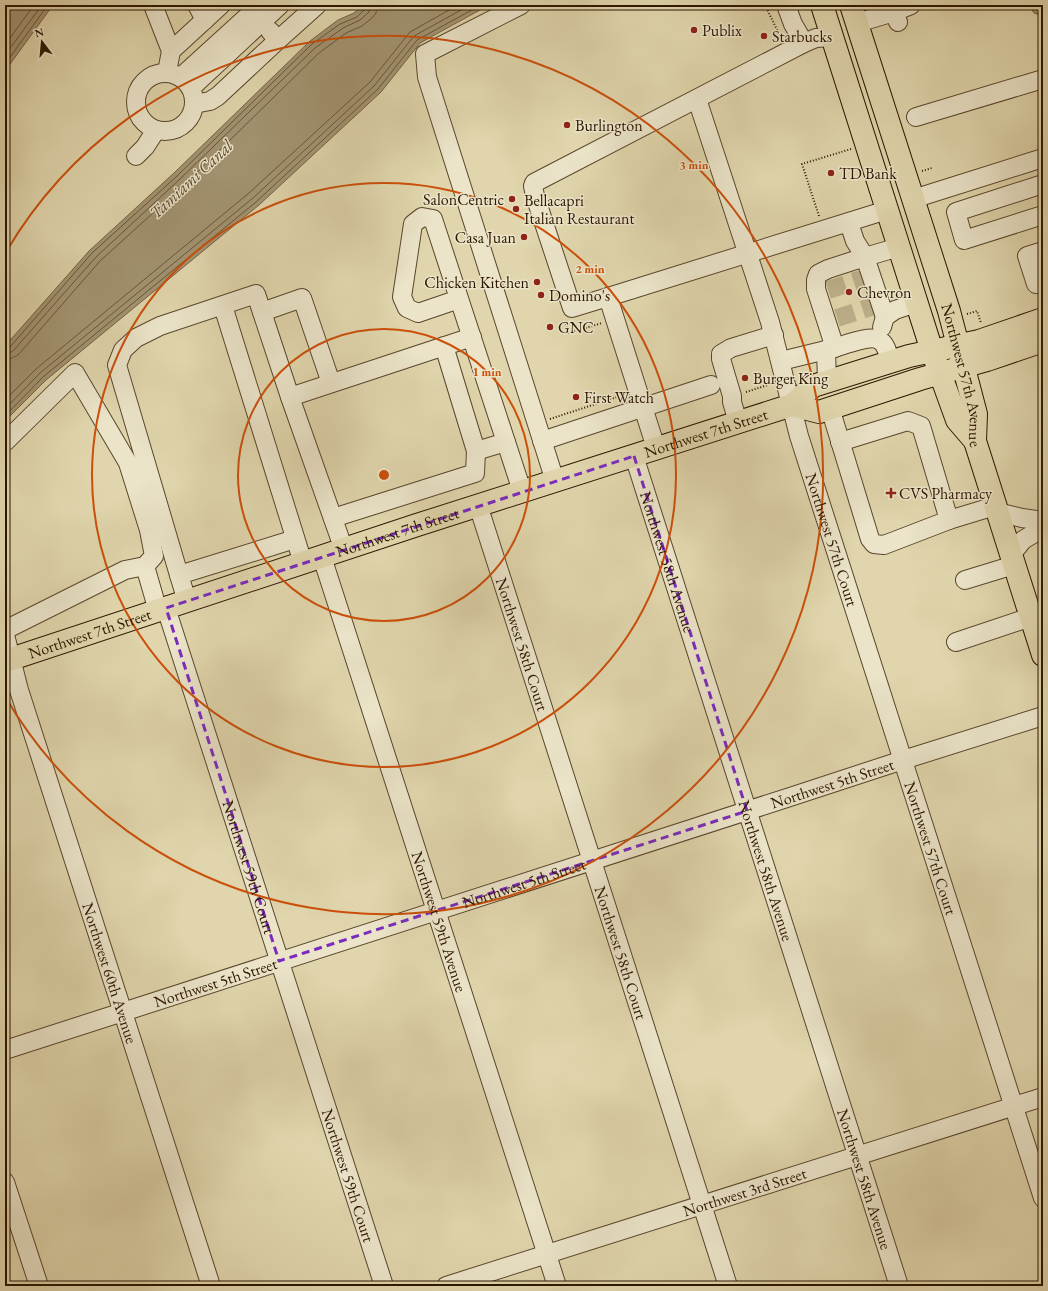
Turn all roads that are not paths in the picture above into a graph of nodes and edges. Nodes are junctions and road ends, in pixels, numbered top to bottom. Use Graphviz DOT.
graph roads {
  1 [pos="153,5"];
  2 [pos="221,5"];
  3 [pos="280,5"];
  4 [pos="316,5"];
  5 [pos="521,5"];
  6 [pos="786,5"];
  7 [pos="822,5"];
  8 [pos="832,5"];
  9 [pos="911,5"];
  10 [pos="255,11"];
  11 [pos="201,12"];
  12 [pos="895,13"];
  13 [pos="854,14"];
  14 [pos="832,37"];
  15 [pos="278,40"];
  16 [pos="804,43"];
  17 [pos="171,51"];
  18 [pos="1043,79"];
  19 [pos="875,80"];
  20 [pos="183,85"];
  21 [pos="697,99"];
  22 [pos="916,118"];
  23 [pos="156,130"];
  24 [pos="136,156"];
  25 [pos="1043,158"];
  26 [pos="988,175"];
  27 [pos="1043,184"];
  28 [pos="913,199"];
  29 [pos="996,199"];
  30 [pos="887,210"];
  31 [pos="1043,215"];
  32 [pos="849,223"];
  33 [pos="899,247"];
  34 [pos="1043,251"];
  35 [pos="748,254"];
  36 [pos="865,257"];
  37 [pos="1043,282"];
  38 [pos="608,297"];
  39 [pos="459,299"];
  40 [pos="916,303"];
  41 [pos="222,306"];
  42 [pos="880,309"];
  43 [pos="262,312"];
  44 [pos="1043,319"];
  45 [pos="774,334"];
  46 [pos="472,337"];
  47 [pos="880,340"];
  48 [pos="1043,341"];
  49 [pos="957,345"];
  50 [pos="444,346"];
  51 [pos="831,349"];
  52 [pos="932,351"];
  53 [pos="781,361"];
  54 [pos="890,362"];
  55 [pos="963,367"];
  56 [pos="940,373"];
  57 [pos="827,382"];
  58 [pos="331,383"];
  59 [pos="711,385"];
  60 [pos="290,397"];
  61 [pos="792,405"];
  62 [pos="643,408"];
  63 [pos="830,408"];
  64 [pos="738,422"];
  65 [pos="542,441"];
  66 [pos="975,441"];
  67 [pos="5,442"];
  68 [pos="506,442"];
  69 [pos="840,442"];
  70 [pos="656,448"];
  71 [pos="476,451"];
  72 [pos="634,456"];
  73 [pos="555,481"];
  74 [pos="522,491"];
  75 [pos="478,505"];
  76 [pos="996,509"];
  77 [pos="333,518"];
  78 [pos="949,520"];
  79 [pos="1043,521"];
  80 [pos="1043,528"];
  81 [pos="295,539"];
  82 [pos="344,550"];
  83 [pos="312,560"];
  84 [pos="1013,560"];
  85 [pos="145,566"];
  86 [pos="179,575"];
  87 [pos="965,580"];
  88 [pos="187,601"];
  89 [pos="162,610"];
  90 [pos="1037,614"];
  91 [pos="5,630"];
  92 [pos="5,635"];
  93 [pos="956,642"];
  94 [pos="1043,655"];
  95 [pos="8,660"];
  96 [pos="1043,716"];
  97 [pos="902,760"];
  98 [pos="747,811"];
  99 [pos="591,861"];
  100 [pos="435,911"];
  101 [pos="279,961"];
  102 [pos="123,1013"];
  103 [pos="5,1050"];
  104 [pos="1043,1097"];
  105 [pos="1014,1107"];
  106 [pos="857,1156"];
  107 [pos="5,1182"];
  108 [pos="1043,1198"];
  109 [pos="702,1206"];
  110 [pos="546,1254"];
  111 [pos="39,1286"];
  112 [pos="211,1286"];
  113 [pos="384,1286"];
  114 [pos="446,1286"];
  115 [pos="557,1286"];
  116 [pos="728,1286"];
  117 [pos="899,1286"];
  1 -- 17 [label="street"];
  2 -- 11 [label="street"];
  3 -- 10 [label="street"];
  4 -- 15 [label="street"];
  5 -- 65 [label="street"];
  6 -- 16 [label="street"];
  7 -- 14 [label="main road, Northwest 57th Avenue"];
  8 -- 13 [label="main road"];
  9 -- 12 [label="street"];
  10 -- 15 [label="street"];
  10 -- 20 [label="street"];
  11 -- 17 [label="street"];
  12 -- 13 [label="street"];
  13 -- 19 [label="main road, Northwest 57th Avenue"];
  14 -- 16 [label="street"];
  14 -- 19 [label="main road"];
  14 -- 30 [label="main road, Northwest 57th Avenue"];
  15 -- 20 [label="street"];
  16 -- 21 [label="street"];
  17 -- 20 [label="street"];
  18 -- 22 [label="street"];
  19 -- 28 [label="main road, Northwest 57th Avenue"];
  20 -- 23 [label="street"];
  20 -- 23 [label="street"];
  21 -- 35 [label="street, Northwest 57th Court"];
  21 -- 38 [label="street"];
  23 -- 24 [label="street"];
  25 -- 26 [label="street"];
  26 -- 28 [label="street"];
  26 -- 29 [label="street"];
  27 -- 29 [label="street"];
  28 -- 49 [label="main road, Northwest 57th Avenue"];
  29 -- 31 [label="street"];
  30 -- 32 [label="street"];
  30 -- 33 [label="main road, Northwest 57th Avenue"];
  32 -- 35 [label="street"];
  32 -- 36 [label="street"];
  33 -- 36 [label="street"];
  33 -- 40 [label="main road, Northwest 57th Avenue"];
  34 -- 37 [label="street"];
  35 -- 38 [label="street"];
  35 -- 45 [label="street, Northwest 57th Court"];
  36 -- 42 [label="street"];
  36 -- 51 [label="street"];
  38 -- 62 [label="street"];
  39 -- 39 [label="street"];
  39 -- 46 [label="street"];
  40 -- 42 [label="street"];
  40 -- 52 [label="main road, Northwest 57th Avenue"];
  41 -- 43 [label="street"];
  41 -- 81 [label="street, Northwest 59th Avenue"];
  41 -- 86 [label="street"];
  42 -- 47 [label="street"];
  43 -- 58 [label="street"];
  43 -- 60 [label="street"];
  44 -- 49 [label="main road, Northwest 7th Street"];
  45 -- 53 [label="street, Northwest 57th Court"];
  45 -- 64 [label="street"];
  46 -- 50 [label="street"];
  46 -- 68 [label="street"];
  47 -- 51 [label="street"];
  47 -- 54 [label="street"];
  48 -- 55 [label="main road"];
  49 -- 52 [label="main road, Northwest 7th Street"];
  49 -- 55 [label="main road, Northwest 57th Avenue"];
  50 -- 58 [label="street"];
  50 -- 71 [label="street"];
  51 -- 53 [label="street"];
  51 -- 57 [label="street"];
  52 -- 54 [label="main road, Northwest 7th Street"];
  52 -- 56 [label="main road, Northwest 57th Avenue"];
  53 -- 61 [label="street, Northwest 57th Court"];
  54 -- 57 [label="main road, Northwest 7th Street"];
  55 -- 56 [label="main road"];
  55 -- 66 [label="main road, Northwest 57th Avenue"];
  56 -- 63 [label="main road"];
  56 -- 66 [label="main road, Northwest 57th Avenue"];
  57 -- 61 [label="main road, Northwest 7th Street"];
  58 -- 60 [label="street"];
  59 -- 62 [label="street"];
  60 -- 77 [label="street"];
  61 -- 63 [label="main road"];
  61 -- 64 [label="main road, Northwest 7th Street"];
  61 -- 97 [label="street, Northwest 57th Court"];
  62 -- 65 [label="street"];
  62 -- 70 [label="street"];
  63 -- 69 [label="street"];
  64 -- 70 [label="main road, Northwest 7th Street"];
  65 -- 73 [label="street"];
  66 -- 76 [label="main road"];
  67 -- 85 [label="street"];
  68 -- 71 [label="street"];
  68 -- 74 [label="street"];
  69 -- 78 [label="street"];
  69 -- 78 [label="street"];
  70 -- 72 [label="main road, Northwest 7th Street"];
  71 -- 77 [label="street"];
  72 -- 73 [label="main road, Northwest 7th Street"];
  72 -- 98 [label="street, Northwest 58th Avenue"];
  73 -- 74 [label="main road, Northwest 7th Street"];
  74 -- 75 [label="main road, Northwest 7th Street"];
  75 -- 82 [label="main road, Northwest 7th Street"];
  75 -- 99 [label="street, Northwest 58th Court"];
  76 -- 78 [label="street"];
  76 -- 79 [label="street"];
  76 -- 84 [label="main road"];
  77 -- 82 [label="street"];
  80 -- 84 [label="street"];
  81 -- 83 [label="street, Northwest 59th Avenue"];
  81 -- 86 [label="street"];
  82 -- 83 [label="main road, Northwest 7th Street"];
  83 -- 88 [label="main road, Northwest 7th Street"];
  83 -- 100 [label="street, Northwest 59th Avenue"];
  84 -- 87 [label="street"];
  84 -- 90 [label="main road"];
  85 -- 89 [label="street, Northwest 59th Court"];
  85 -- 91 [label="street"];
  86 -- 88 [label="street"];
  88 -- 89 [label="main road, Northwest 7th Street"];
  89 -- 95 [label="main road, Northwest 7th Street"];
  89 -- 101 [label="street, Northwest 59th Court"];
  90 -- 93 [label="street"];
  90 -- 94 [label="main road"];
  92 -- 95 [label="street, Northwest 60th Avenue"];
  95 -- 102 [label="street, Northwest 60th Avenue"];
  96 -- 97 [label="street, Northwest 5th Street"];
  97 -- 98 [label="street, Northwest 5th Street"];
  97 -- 105 [label="street, Northwest 57th Court"];
  98 -- 99 [label="street, Northwest 5th Street"];
  98 -- 106 [label="street, Northwest 58th Avenue"];
  99 -- 100 [label="street, Northwest 5th Street"];
  99 -- 109 [label="street, Northwest 58th Court"];
  100 -- 101 [label="street, Northwest 5th Street"];
  100 -- 110 [label="street, Northwest 59th Avenue"];
  101 -- 102 [label="street, Northwest 5th Street"];
  101 -- 113 [label="street, Northwest 59th Court"];
  102 -- 103 [label="street, Northwest 5th Street"];
  102 -- 112 [label="street, Northwest 60th Avenue"];
  104 -- 105 [label="street, Northwest 3rd Street"];
  105 -- 106 [label="street, Northwest 3rd Street"];
  105 -- 108 [label="street, Northwest 57th Court"];
  106 -- 109 [label="street, Northwest 3rd Street"];
  106 -- 117 [label="street, Northwest 58th Avenue"];
  107 -- 111 [label="street"];
  109 -- 110 [label="street, Northwest 3rd Street"];
  109 -- 116 [label="street, Northwest 58th Court"];
  110 -- 114 [label="street, Northwest 3rd Street"];
  110 -- 115 [label="street, Northwest 59th Avenue"];
}
